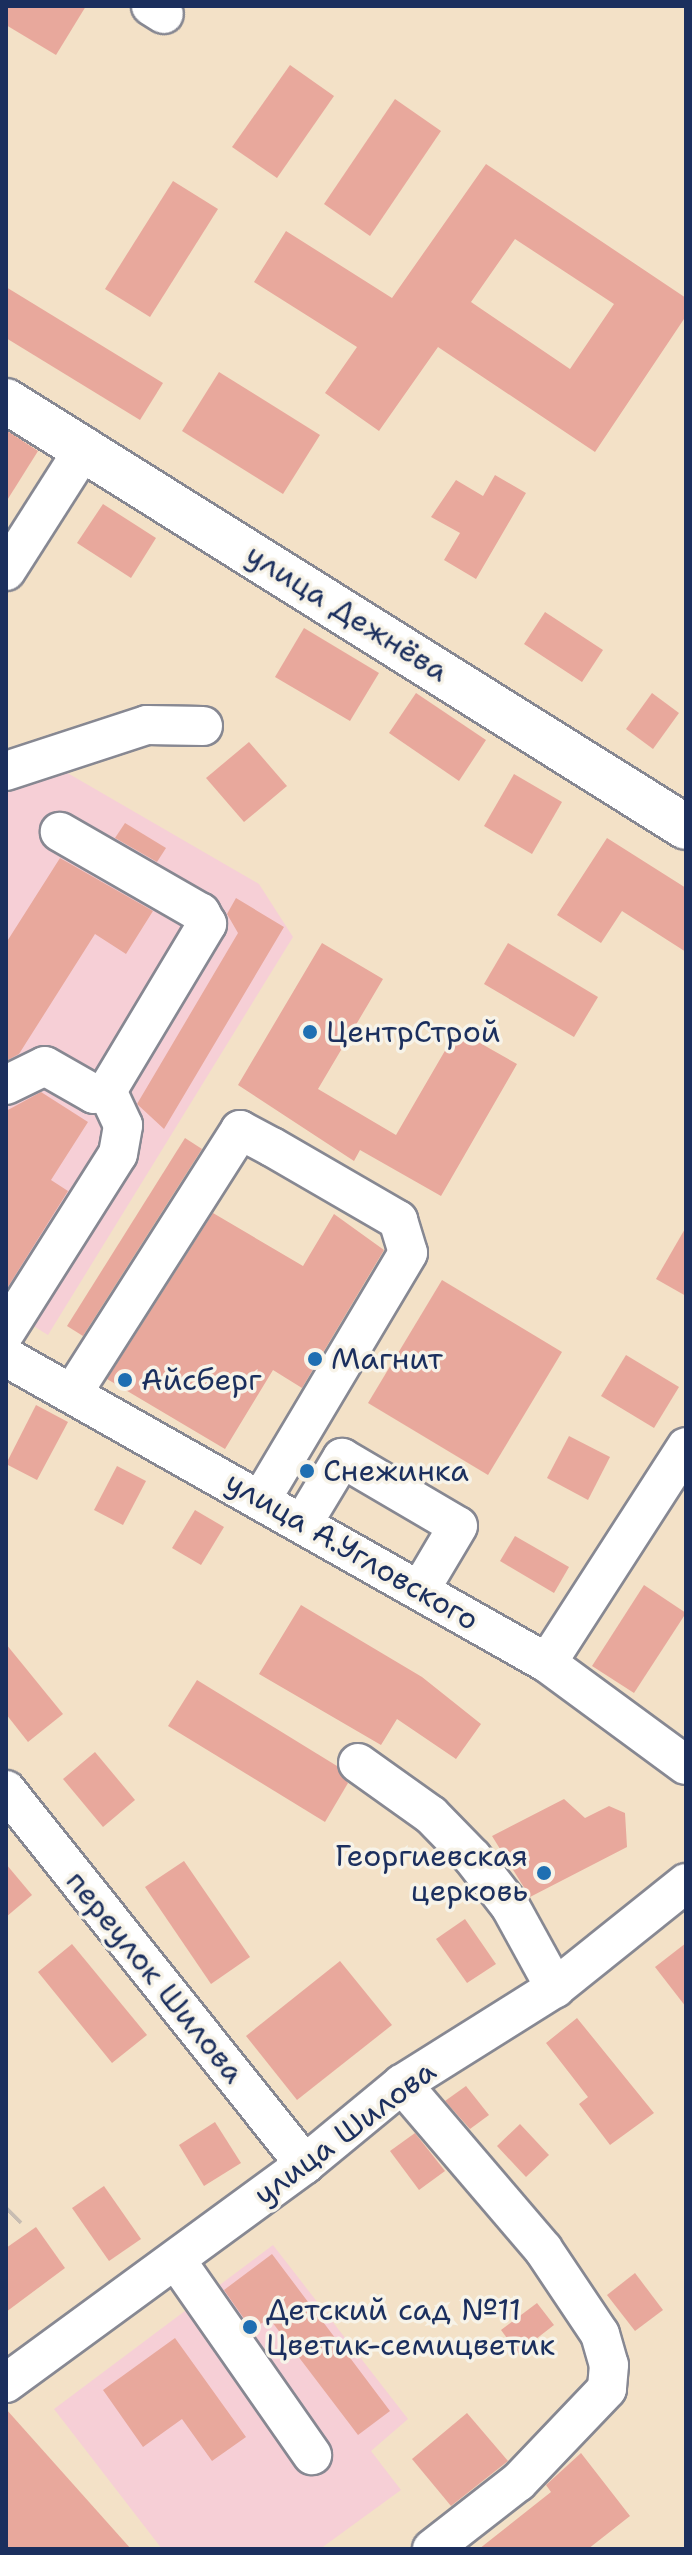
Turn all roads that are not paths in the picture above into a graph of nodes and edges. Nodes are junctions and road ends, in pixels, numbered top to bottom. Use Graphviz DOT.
graph roads {
  1 [pos="6,401"];
  2 [pos="85,447"];
  3 [pos="6,571"];
  4 [pos="203,726"];
  5 [pos="6,771"];
  6 [pos="686,827"];
  7 [pos="60,832"];
  8 [pos="6,1085"];
  9 [pos="107,1091"];
  10 [pos="6,1331"];
  11 [pos="6,1357"];
  12 [pos="72,1394"];
  13 [pos="686,1447"];
  14 [pos="261,1500"];
  15 [pos="303,1523"];
  16 [pos="420,1590"];
  17 [pos="547,1663"];
  18 [pos="358,1763"];
  19 [pos="686,1765"];
  20 [pos="6,1790"];
  21 [pos="686,1882"];
  22 [pos="555,1988"];
  23 [pos="402,2084"];
  24 [pos="305,2164"];
  25 [pos="176,2260"];
  26 [pos="11,2369"];
  27 [pos="312,2455"];
  28 [pos="432,2549"];
  1 -- 2 [label="main road, улица Дежнёва"];
  2 -- 3 [label="street"];
  2 -- 6 [label="main road, улица Дежнёва"];
  4 -- 5 [label="street"];
  7 -- 9 [label="street"];
  8 -- 9 [label="street"];
  9 -- 10 [label="street"];
  11 -- 12 [label="street, улица А.Угловского"];
  12 -- 14 [label="street, улица А.Угловского"];
  12 -- 14 [label="street"];
  13 -- 17 [label="street"];
  14 -- 15 [label="street, улица А.Угловского"];
  15 -- 16 [label="street, улица А.Угловского"];
  15 -- 16 [label="street"];
  16 -- 17 [label="street, улица А.Угловского"];
  17 -- 19 [label="street, улица А.Угловского"];
  18 -- 22 [label="street"];
  20 -- 24 [label="street, переулок Шилова"];
  21 -- 22 [label="street, улица Шилова"];
  22 -- 23 [label="street, улица Шилова"];
  23 -- 24 [label="street, улица Шилова"];
  23 -- 28 [label="street"];
  24 -- 25 [label="street, улица Шилова"];
  25 -- 26 [label="street, улица Шилова"];
  25 -- 27 [label="street"];
}
